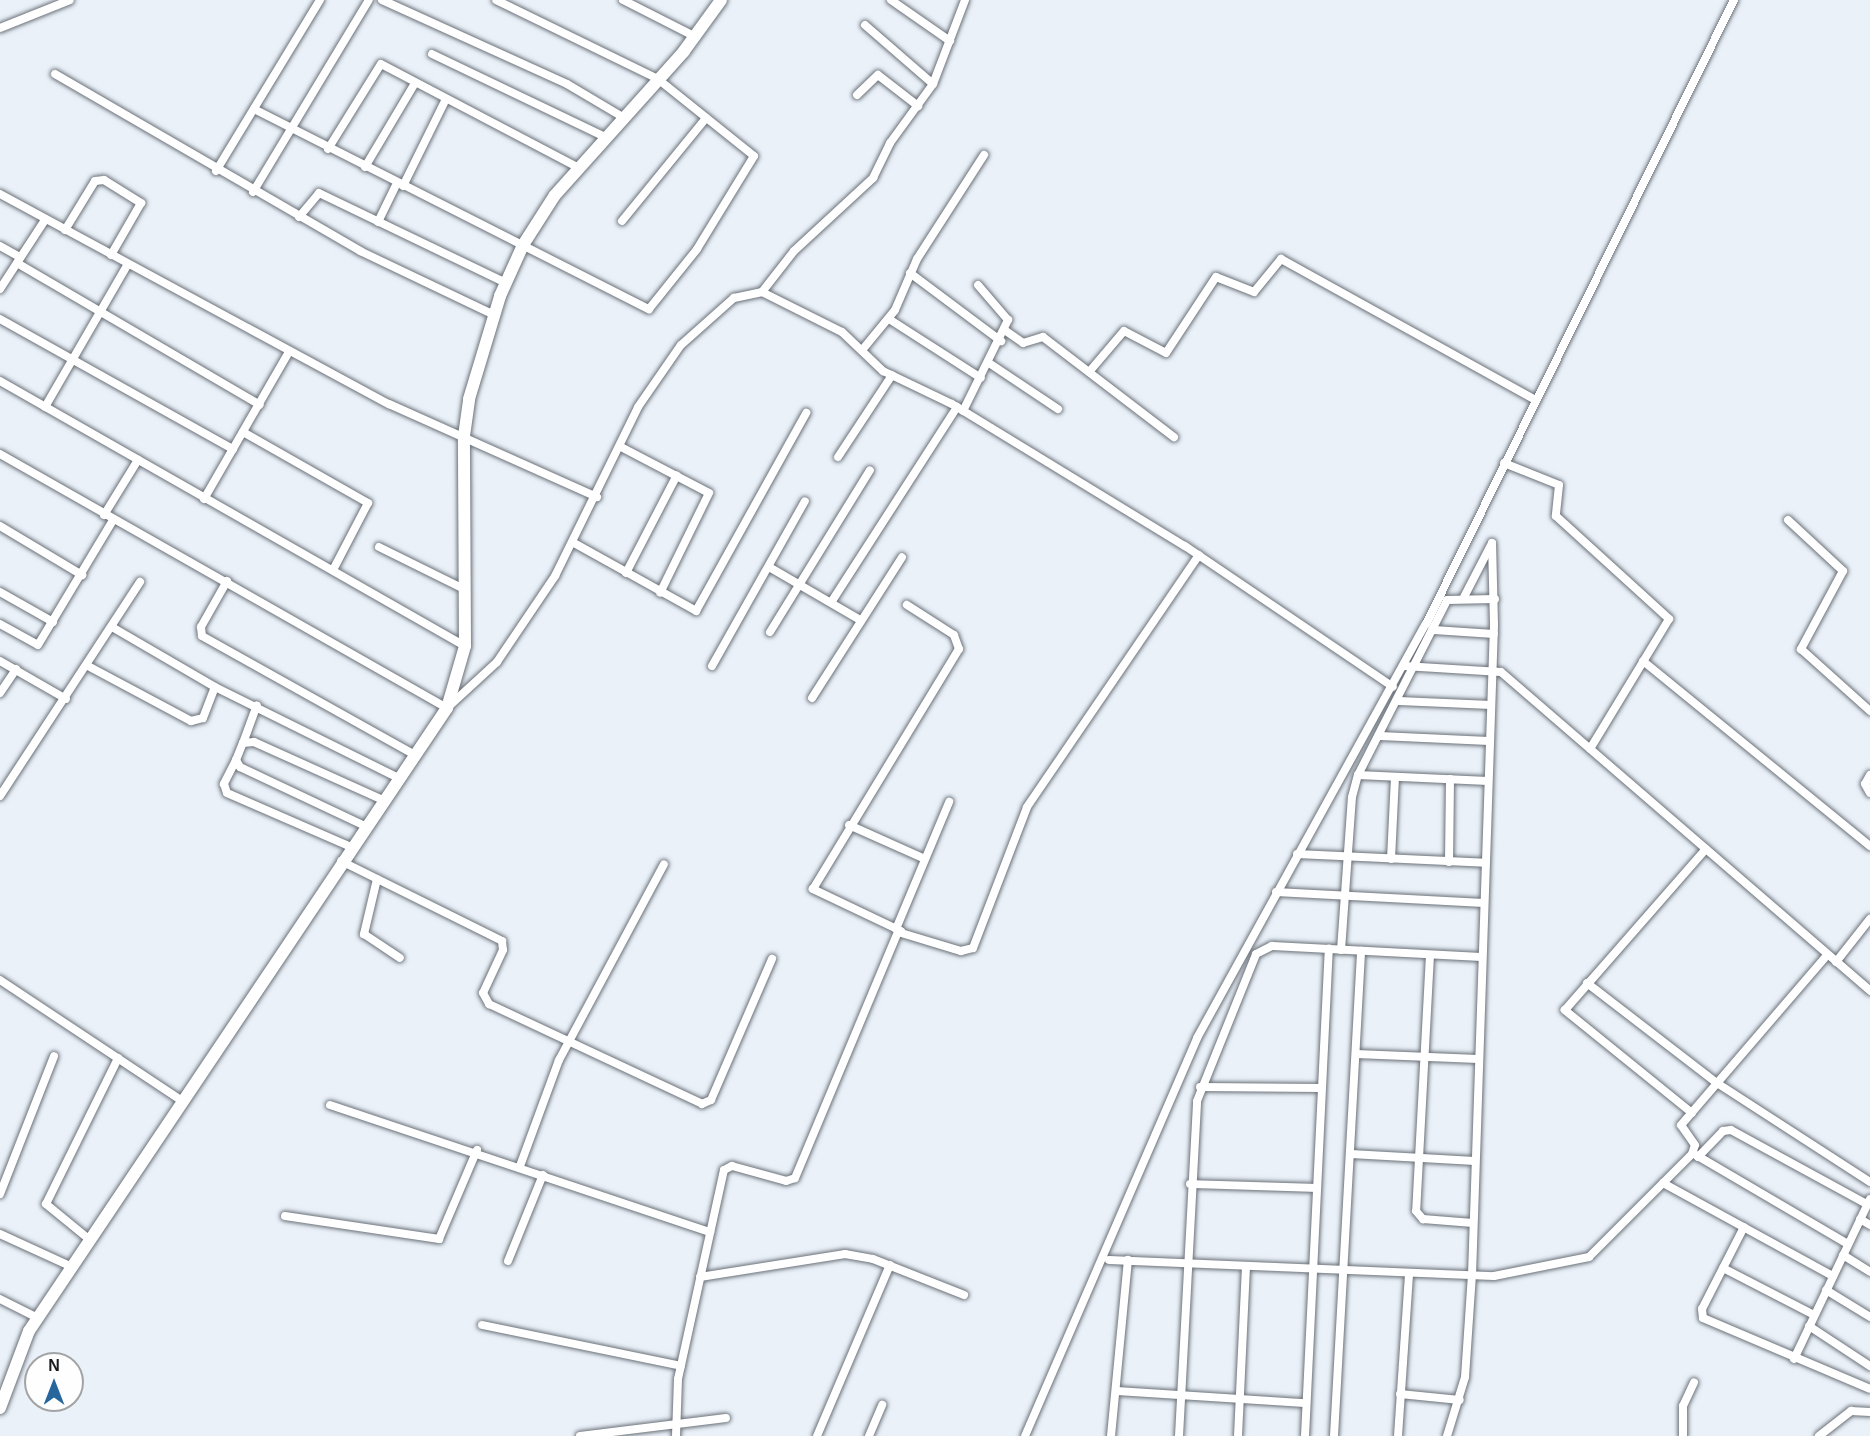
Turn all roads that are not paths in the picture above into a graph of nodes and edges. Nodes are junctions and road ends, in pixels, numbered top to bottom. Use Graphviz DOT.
graph roads {
  1 [pos="70,0"];
  2 [pos="320,0"];
  3 [pos="369,0"];
  4 [pos="382,0"];
  5 [pos="496,0"];
  6 [pos="623,0"];
  7 [pos="721,0"];
  8 [pos="891,0"];
  9 [pos="965,0"];
  10 [pos="1734,0"];
  11 [pos="865,25"];
  12 [pos="0,28"];
  13 [pos="696,37"];
  14 [pos="950,41"];
  15 [pos="432,54"];
  16 [pos="56,74"];
  17 [pos="658,79"];
  18 [pos="415,83"];
  19 [pos="933,84"];
  20 [pos="857,95"];
  21 [pos="445,101"];
  22 [pos="918,106"];
  23 [pos="254,110"];
  24 [pos="621,116"];
  25 [pos="706,118"];
  26 [pos="291,130"];
  27 [pos="603,136"];
  28 [pos="327,149"];
  29 [pos="984,155"];
  30 [pos="365,167"];
  31 [pos="577,167"];
  32 [pos="216,171"];
  33 [pos="400,185"];
  34 [pos="253,192"];
  35 [pos="0,194"];
  36 [pos="299,217"];
  37 [pos="45,220"];
  38 [pos="622,221"];
  39 [pos="378,222"];
  40 [pos="65,230"];
  41 [pos="523,245"];
  42 [pos="0,246"];
  43 [pos="111,255"];
  44 [pos="19,260"];
  45 [pos="128,264"];
  46 [pos="910,273"];
  47 [pos="506,283"];
  48 [pos="978,285"];
  49 [pos="0,289"];
  50 [pos="762,292"];
  51 [pos="104,310"];
  52 [pos="494,315"];
  53 [pos="0,319"];
  54 [pos="889,319"];
  55 [pos="1006,331"];
  56 [pos="1002,341"];
  57 [pos="863,349"];
  58 [pos="289,352"];
  59 [pos="73,360"];
  60 [pos="989,363"];
  61 [pos="1089,372"];
  62 [pos="892,375"];
  63 [pos="981,378"];
  64 [pos="0,381"];
  65 [pos="1535,400"];
  66 [pos="260,405"];
  67 [pos="45,407"];
  68 [pos="960,409"];
  69 [pos="1058,409"];
  70 [pos="806,413"];
  71 [pos="243,432"];
  72 [pos="464,436"];
  73 [pos="1174,437"];
  74 [pos="621,447"];
  75 [pos="233,449"];
  76 [pos="0,454"];
  77 [pos="838,457"];
  78 [pos="138,460"];
  79 [pos="1504,463"];
  80 [pos="870,470"];
  81 [pos="677,475"];
  82 [pos="597,497"];
  83 [pos="204,499"];
  84 [pos="805,501"];
  85 [pos="104,515"];
  86 [pos="112,520"];
  87 [pos="1788,520"];
  88 [pos="0,526"];
  89 [pos="574,543"];
  90 [pos="379,547"];
  91 [pos="1199,555"];
  92 [pos="902,557"];
  93 [pos="768,567"];
  94 [pos="333,570"];
  95 [pos="626,573"];
  96 [pos="82,575"];
  97 [pos="227,581"];
  98 [pos="140,582"];
  99 [pos="801,583"];
  100 [pos="466,590"];
  101 [pos="0,592"];
  102 [pos="660,593"];
  103 [pos="1464,597"];
  104 [pos="1495,599"];
  105 [pos="832,601"];
  106 [pos="907,605"];
  107 [pos="860,620"];
  108 [pos="53,622"];
  109 [pos="0,624"];
  110 [pos="112,627"];
  111 [pos="1434,630"];
  112 [pos="770,632"];
  113 [pos="1494,634"];
  114 [pos="465,646"];
  115 [pos="0,661"];
  116 [pos="1643,661"];
  117 [pos="88,666"];
  118 [pos="712,666"];
  119 [pos="1404,666"];
  120 [pos="1418,667"];
  121 [pos="16,669"];
  122 [pos="1492,669"];
  123 [pos="215,687"];
  124 [pos="1393,687"];
  125 [pos="0,693"];
  126 [pos="812,698"];
  127 [pos="66,699"];
  128 [pos="1399,701"];
  129 [pos="257,705"];
  130 [pos="1491,705"];
  131 [pos="447,708"];
  132 [pos="1870,711"];
  133 [pos="1380,736"];
  134 [pos="1490,741"];
  135 [pos="243,744"];
  136 [pos="1590,749"];
  137 [pos="416,755"];
  138 [pos="236,760"];
  139 [pos="1359,775"];
  140 [pos="1870,775"];
  141 [pos="1395,777"];
  142 [pos="398,778"];
  143 [pos="1450,779"];
  144 [pos="1488,781"];
  145 [pos="1870,793"];
  146 [pos="0,796"];
  147 [pos="383,800"];
  148 [pos="949,802"];
  149 [pos="849,825"];
  150 [pos="365,826"];
  151 [pos="1870,846"];
  152 [pos="351,847"];
  153 [pos="1706,849"];
  154 [pos="1297,854"];
  155 [pos="1348,857"];
  156 [pos="925,859"];
  157 [pos="1391,859"];
  158 [pos="341,861"];
  159 [pos="1449,862"];
  160 [pos="1485,863"];
  161 [pos="664,864"];
  162 [pos="377,879"];
  163 [pos="1276,892"];
  164 [pos="1345,896"];
  165 [pos="1484,903"];
  166 [pos="1870,919"];
  167 [pos="898,930"];
  168 [pos="1329,949"];
  169 [pos="1341,950"];
  170 [pos="1361,951"];
  171 [pos="1430,954"];
  172 [pos="1827,955"];
  173 [pos="1482,957"];
  174 [pos="400,958"];
  175 [pos="772,959"];
  176 [pos="1836,962"];
  177 [pos="0,980"];
  178 [pos="1587,983"];
  179 [pos="1870,991"];
  180 [pos="569,1041"];
  181 [pos="1356,1054"];
  182 [pos="54,1056"];
  183 [pos="1425,1057"];
  184 [pos="118,1058"];
  185 [pos="1478,1059"];
  186 [pos="1717,1083"];
  187 [pos="1200,1088"];
  188 [pos="1321,1088"];
  189 [pos="182,1101"];
  190 [pos="330,1105"];
  191 [pos="1692,1113"];
  192 [pos="477,1150"];
  193 [pos="1351,1154"];
  194 [pos="1695,1155"];
  195 [pos="1420,1158"];
  196 [pos="1475,1161"];
  197 [pos="520,1166"];
  198 [pos="543,1175"];
  199 [pos="1870,1182"];
  200 [pos="1663,1183"];
  201 [pos="1190,1184"];
  202 [pos="1314,1188"];
  203 [pos="0,1194"];
  204 [pos="1869,1202"];
  205 [pos="285,1216"];
  206 [pos="1860,1218"];
  207 [pos="1473,1223"];
  208 [pos="1870,1225"];
  209 [pos="1744,1227"];
  210 [pos="710,1232"];
  211 [pos="0,1234"];
  212 [pos="90,1240"];
  213 [pos="1848,1244"];
  214 [pos="1843,1255"];
  215 [pos="1109,1260"];
  216 [pos="1128,1260"];
  217 [pos="508,1261"];
  218 [pos="1187,1261"];
  219 [pos="890,1265"];
  220 [pos="1246,1266"];
  221 [pos="72,1267"];
  222 [pos="1723,1268"];
  223 [pos="1310,1269"];
  224 [pos="1345,1271"];
  225 [pos="1870,1272"];
  226 [pos="1409,1273"];
  227 [pos="1472,1275"];
  228 [pos="1833,1276"];
  229 [pos="700,1277"];
  230 [pos="1826,1290"];
  231 [pos="964,1295"];
  232 [pos="0,1299"];
  233 [pos="1814,1315"];
  234 [pos="1870,1317"];
  235 [pos="38,1318"];
  236 [pos="482,1325"];
  237 [pos="1809,1326"];
  238 [pos="1794,1359"];
  239 [pos="681,1366"];
  240 [pos="1870,1366"];
  241 [pos="1694,1382"];
  242 [pos="1870,1389"];
  243 [pos="1118,1391"];
  244 [pos="1180,1394"];
  245 [pos="1400,1394"];
  246 [pos="1240,1398"];
  247 [pos="1460,1400"];
  248 [pos="1305,1403"];
  249 [pos="882,1405"];
  250 [pos="0,1408"];
  251 [pos="1870,1412"];
  252 [pos="726,1418"];
  253 [pos="679,1426"];
  254 [pos="580,1436"];
  255 [pos="676,1436"];
  256 [pos="816,1436"];
  257 [pos="868,1436"];
  258 [pos="1026,1436"];
  259 [pos="1111,1436"];
  260 [pos="1179,1436"];
  261 [pos="1238,1436"];
  262 [pos="1305,1436"];
  263 [pos="1334,1436"];
  264 [pos="1398,1436"];
  265 [pos="1447,1436"];
  266 [pos="1683,1436"];
  267 [pos="1819,1436"];
  1 -- 12 [label="street"];
  2 -- 23 [label="street"];
  3 -- 26 [label="street"];
  4 -- 24 [label="street"];
  5 -- 17 [label="street"];
  6 -- 13 [label="street"];
  7 -- 13 [label="street"];
  8 -- 14 [label="street"];
  9 -- 14 [label="street"];
  10 -- 65 [label="street"];
  11 -- 19 [label="street"];
  13 -- 17 [label="street"];
  14 -- 19 [label="street"];
  15 -- 27 [label="street"];
  16 -- 32 [label="street"];
  17 -- 24 [label="street"];
  17 -- 25 [label="street"];
  18 -- 21 [label="street"];
  18 -- 28 [label="street"];
  18 -- 30 [label="street"];
  19 -- 22 [label="street"];
  20 -- 22 [label="street"];
  21 -- 31 [label="street"];
  21 -- 33 [label="street"];
  22 -- 50 [label="street"];
  23 -- 26 [label="street"];
  23 -- 32 [label="street"];
  24 -- 27 [label="street"];
  25 -- 38 [label="street"];
  25 -- 41 [label="street"];
  26 -- 28 [label="street"];
  26 -- 34 [label="street"];
  27 -- 31 [label="street"];
  28 -- 30 [label="street"];
  29 -- 46 [label="street"];
  30 -- 33 [label="street"];
  31 -- 41 [label="street"];
  32 -- 34 [label="street"];
  33 -- 39 [label="street"];
  33 -- 41 [label="street"];
  34 -- 36 [label="street"];
  35 -- 37 [label="street"];
  36 -- 39 [label="street"];
  36 -- 52 [label="street"];
  37 -- 40 [label="street"];
  37 -- 44 [label="street"];
  39 -- 47 [label="street"];
  40 -- 43 [label="street"];
  40 -- 43 [label="street"];
  41 -- 47 [label="street"];
  42 -- 44 [label="street"];
  43 -- 45 [label="street"];
  44 -- 49 [label="street"];
  44 -- 51 [label="street"];
  45 -- 51 [label="street"];
  45 -- 58 [label="street"];
  46 -- 54 [label="street"];
  46 -- 56 [label="street"];
  47 -- 52 [label="street"];
  48 -- 55 [label="street"];
  50 -- 57 [label="street"];
  50 -- 74 [label="street"];
  51 -- 59 [label="street"];
  51 -- 66 [label="street"];
  52 -- 72 [label="street"];
  53 -- 59 [label="street"];
  54 -- 57 [label="street"];
  54 -- 63 [label="street"];
  55 -- 56 [label="street"];
  55 -- 61 [label="street"];
  56 -- 60 [label="street"];
  57 -- 62 [label="street"];
  58 -- 66 [label="street"];
  58 -- 72 [label="street"];
  59 -- 67 [label="street"];
  59 -- 75 [label="street"];
  60 -- 63 [label="street"];
  60 -- 69 [label="street"];
  61 -- 65 [label="street"];
  61 -- 73 [label="street"];
  62 -- 68 [label="street"];
  62 -- 77 [label="street"];
  63 -- 68 [label="street"];
  64 -- 67 [label="street"];
  65 -- 79 [label="street"];
  66 -- 71 [label="street"];
  67 -- 78 [label="street"];
  68 -- 91 [label="street"];
  68 -- 105 [label="street"];
  70 -- 102 [label="street"];
  71 -- 75 [label="street"];
  71 -- 94 [label="street"];
  72 -- 82 [label="street"];
  72 -- 100 [label="street"];
  74 -- 81 [label="street"];
  74 -- 82 [label="street"];
  75 -- 83 [label="street"];
  76 -- 85 [label="street"];
  78 -- 83 [label="street"];
  78 -- 85 [label="street"];
  79 -- 116 [label="street"];
  79 -- 119 [label="street"];
  80 -- 99 [label="street"];
  81 -- 95 [label="street"];
  81 -- 102 [label="street"];
  82 -- 89 [label="street"];
  83 -- 94 [label="street"];
  84 -- 93 [label="street"];
  85 -- 86 [label="street"];
  86 -- 96 [label="street"];
  86 -- 97 [label="street"];
  87 -- 132 [label="street"];
  88 -- 96 [label="street"];
  89 -- 95 [label="street"];
  89 -- 131 [label="street"];
  90 -- 100 [label="street"];
  91 -- 124 [label="street"];
  91 -- 167 [label="street"];
  92 -- 107 [label="street"];
  93 -- 99 [label="street"];
  93 -- 118 [label="street"];
  94 -- 114 [label="street"];
  95 -- 102 [label="street"];
  96 -- 108 [label="street"];
  97 -- 131 [label="street"];
  97 -- 137 [label="street"];
  98 -- 110 [label="street"];
  99 -- 105 [label="street"];
  99 -- 112 [label="street"];
  100 -- 114 [label="street"];
  101 -- 108 [label="street"];
  103 -- 104 [label="street"];
  103 -- 104 [label="street"];
  103 -- 111 [label="street"];
  104 -- 113 [label="street"];
  105 -- 107 [label="street"];
  106 -- 149 [label="street"];
  107 -- 126 [label="street"];
  108 -- 109 [label="street"];
  110 -- 117 [label="street"];
  110 -- 123 [label="street"];
  111 -- 113 [label="street"];
  111 -- 120 [label="street"];
  113 -- 122 [label="street"];
  114 -- 131 [label="street"];
  115 -- 121 [label="street"];
  116 -- 136 [label="street"];
  116 -- 151 [label="street"];
  117 -- 123 [label="street"];
  117 -- 127 [label="street"];
  119 -- 120 [label="street"];
  119 -- 124 [label="street"];
  120 -- 122 [label="street"];
  120 -- 128 [label="street"];
  121 -- 125 [label="street"];
  121 -- 127 [label="street"];
  122 -- 130 [label="street"];
  122 -- 136 [label="street"];
  123 -- 129 [label="street"];
  124 -- 154 [label="street"];
  127 -- 146 [label="street"];
  128 -- 130 [label="street"];
  128 -- 133 [label="street"];
  129 -- 135 [label="street"];
  129 -- 142 [label="street"];
  130 -- 134 [label="street"];
  131 -- 137 [label="street"];
  133 -- 134 [label="street"];
  133 -- 139 [label="street"];
  134 -- 144 [label="street"];
  135 -- 138 [label="street"];
  135 -- 147 [label="street"];
  136 -- 153 [label="street"];
  137 -- 142 [label="street"];
  138 -- 150 [label="street"];
  138 -- 152 [label="street"];
  139 -- 141 [label="street"];
  139 -- 155 [label="street"];
  140 -- 145 [label="street"];
  141 -- 143 [label="street"];
  141 -- 157 [label="street"];
  142 -- 147 [label="street"];
  143 -- 144 [label="street"];
  143 -- 159 [label="street"];
  144 -- 160 [label="street"];
  147 -- 150 [label="street"];
  148 -- 156 [label="street"];
  149 -- 156 [label="street"];
  149 -- 167 [label="street"];
  150 -- 152 [label="street"];
  152 -- 158 [label="street"];
  153 -- 172 [label="street"];
  153 -- 178 [label="street"];
  154 -- 155 [label="street"];
  154 -- 163 [label="street"];
  155 -- 157 [label="street"];
  155 -- 164 [label="street"];
  156 -- 167 [label="street"];
  157 -- 159 [label="street"];
  158 -- 162 [label="street"];
  158 -- 189 [label="street"];
  159 -- 160 [label="street"];
  160 -- 165 [label="street"];
  161 -- 180 [label="street"];
  162 -- 174 [label="street"];
  162 -- 180 [label="street"];
  163 -- 164 [label="street"];
  163 -- 258 [label="street"];
  164 -- 165 [label="street"];
  164 -- 169 [label="street"];
  165 -- 173 [label="street"];
  166 -- 176 [label="street"];
  167 -- 210 [label="street"];
  168 -- 169 [label="street"];
  168 -- 187 [label="street"];
  168 -- 188 [label="street"];
  169 -- 170 [label="street"];
  170 -- 171 [label="street"];
  170 -- 181 [label="street"];
  171 -- 173 [label="street"];
  171 -- 183 [label="street"];
  172 -- 176 [label="street"];
  172 -- 186 [label="street"];
  173 -- 185 [label="street"];
  175 -- 180 [label="street"];
  176 -- 179 [label="street"];
  177 -- 184 [label="street"];
  178 -- 186 [label="street"];
  178 -- 191 [label="street"];
  180 -- 197 [label="street"];
  181 -- 183 [label="street"];
  181 -- 193 [label="street"];
  182 -- 203 [label="street"];
  183 -- 185 [label="street"];
  183 -- 195 [label="street"];
  184 -- 189 [label="street"];
  184 -- 212 [label="street"];
  185 -- 196 [label="street"];
  186 -- 191 [label="street"];
  186 -- 199 [label="street"];
  187 -- 188 [label="street"];
  187 -- 201 [label="street"];
  188 -- 202 [label="street"];
  189 -- 212 [label="street"];
  190 -- 192 [label="street"];
  191 -- 194 [label="street"];
  192 -- 197 [label="street"];
  192 -- 205 [label="street"];
  193 -- 195 [label="street"];
  193 -- 224 [label="street"];
  194 -- 200 [label="street"];
  194 -- 204 [label="street"];
  194 -- 213 [label="street"];
  195 -- 196 [label="street"];
  195 -- 207 [label="street"];
  196 -- 207 [label="street"];
  197 -- 198 [label="street"];
  198 -- 210 [label="street"];
  198 -- 217 [label="street"];
  200 -- 209 [label="street"];
  200 -- 227 [label="street"];
  201 -- 202 [label="street"];
  201 -- 218 [label="street"];
  202 -- 223 [label="street"];
  204 -- 206 [label="street"];
  206 -- 208 [label="street"];
  206 -- 213 [label="street"];
  207 -- 227 [label="street"];
  209 -- 222 [label="street"];
  209 -- 228 [label="street"];
  210 -- 229 [label="street"];
  211 -- 221 [label="street"];
  212 -- 221 [label="street"];
  213 -- 214 [label="street"];
  214 -- 225 [label="street"];
  214 -- 228 [label="street"];
  215 -- 216 [label="street"];
  216 -- 218 [label="street"];
  216 -- 243 [label="street"];
  218 -- 220 [label="street"];
  218 -- 244 [label="street"];
  219 -- 229 [label="street"];
  219 -- 231 [label="street"];
  219 -- 256 [label="street"];
  220 -- 223 [label="street"];
  220 -- 246 [label="street"];
  221 -- 235 [label="street"];
  222 -- 233 [label="street"];
  222 -- 238 [label="street"];
  223 -- 224 [label="street"];
  223 -- 248 [label="street"];
  224 -- 226 [label="street"];
  224 -- 263 [label="street"];
  226 -- 227 [label="street"];
  226 -- 245 [label="street"];
  227 -- 247 [label="street"];
  228 -- 230 [label="street"];
  229 -- 239 [label="street"];
  230 -- 233 [label="street"];
  230 -- 234 [label="street"];
  232 -- 235 [label="street"];
  233 -- 237 [label="street"];
  235 -- 250 [label="street"];
  236 -- 239 [label="street"];
  237 -- 238 [label="street"];
  237 -- 240 [label="street"];
  238 -- 242 [label="street"];
  239 -- 253 [label="street"];
  241 -- 266 [label="street"];
  243 -- 244 [label="street"];
  243 -- 259 [label="street"];
  244 -- 246 [label="street"];
  244 -- 260 [label="street"];
  245 -- 247 [label="street"];
  245 -- 264 [label="street"];
  246 -- 248 [label="street"];
  246 -- 261 [label="street"];
  247 -- 265 [label="street"];
  248 -- 262 [label="street"];
  249 -- 257 [label="street"];
  251 -- 267 [label="street"];
  252 -- 253 [label="street"];
  253 -- 254 [label="street"];
  253 -- 255 [label="street"];
}
